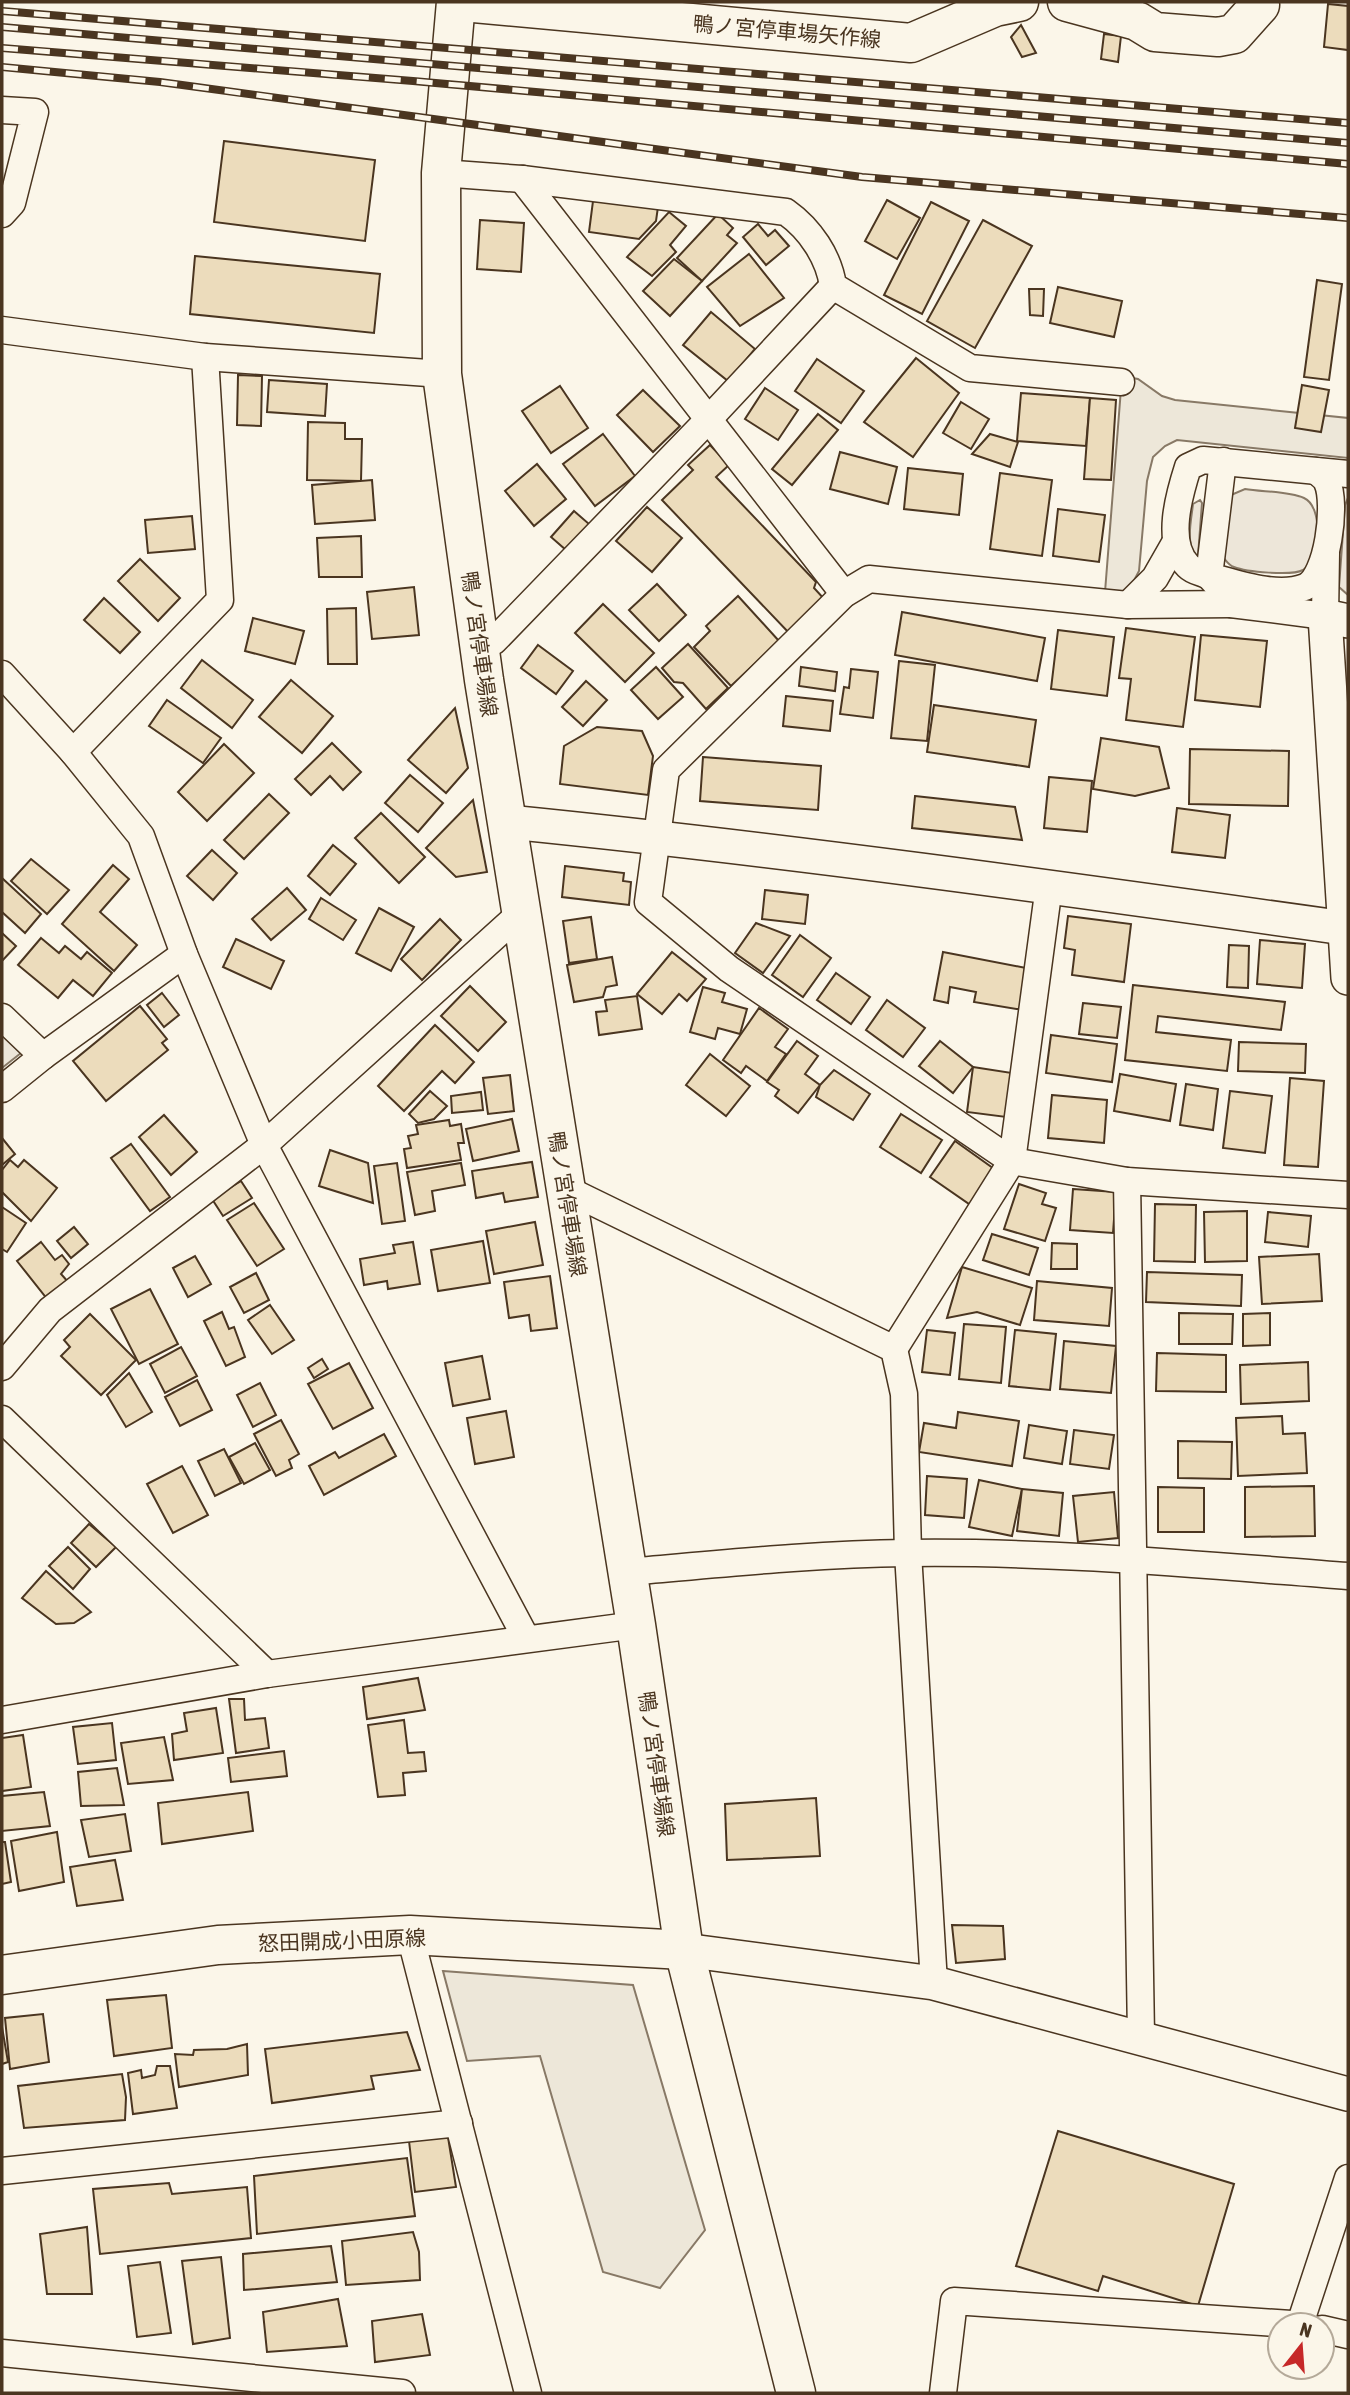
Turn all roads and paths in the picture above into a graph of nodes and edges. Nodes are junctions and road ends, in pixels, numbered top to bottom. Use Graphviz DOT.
graph roads {
  1 [pos="456,2"];
  2 [pos="463,2"];
  3 [pos="1068,2"];
  4 [pos="1263,3"];
  5 [pos="1002,4"];
  6 [pos="2,110"];
  7 [pos="441,173"];
  8 [pos="522,179"];
  9 [pos="2,214"];
  10 [pos="832,286"];
  11 [pos="2,331"];
  12 [pos="205,357"];
  13 [pos="442,374"];
  14 [pos="1121,382"];
  15 [pos="707,421"];
  16 [pos="1223,461"];
  17 [pos="1317,471"];
  18 [pos="1348,474"];
  19 [pos="1175,543"];
  20 [pos="1326,553"];
  21 [pos="1209,576"];
  22 [pos="844,594"];
  23 [pos="1231,604"];
  24 [pos="1128,605"];
  25 [pos="1336,619"];
  26 [pos="479,640"];
  27 [pos="2,674"];
  28 [pos="73,752"];
  29 [pos="508,822"];
  30 [pos="659,837"];
  31 [pos="1049,886"];
  32 [pos="523,911"];
  33 [pos="1345,928"];
  34 [pos="184,954"];
  35 [pos="1348,978"];
  36 [pos="2,1017"];
  37 [pos="43,1056"];
  38 [pos="2,1089"];
  39 [pos="264,1145"];
  40 [pos="1013,1161"];
  41 [pos="1127,1181"];
  42 [pos="566,1189"];
  43 [pos="1348,1195"];
  44 [pos="894,1349"];
  45 [pos="2,1367"];
  46 [pos="2,1419"];
  47 [pos="908,1553"];
  48 [pos="1131,1560"];
  49 [pos="626,1572"];
  50 [pos="1348,1576"];
  51 [pos="636,1625"];
  52 [pos="526,1637"];
  53 [pos="267,1674"];
  54 [pos="2,1720"];
  55 [pos="410,1935"];
  56 [pos="684,1950"];
  57 [pos="2,1975"];
  58 [pos="934,1983"];
  59 [pos="1141,2036"];
  60 [pos="1348,2094"];
  61 [pos="459,2123"];
  62 [pos="2,2171"];
  63 [pos="1348,2178"];
  64 [pos="1313,2311"];
  65 [pos="1266,2323"];
  66 [pos="2,2353"];
  67 [pos="402,2393"];
  68 [pos="528,2393"];
  69 [pos="796,2393"];
  70 [pos="943,2393"];
  1 -- 7 [label="main road, 鴨ノ宮停車場線"];
  2 -- 5 [label="main road, 鴨ノ宮停車場矢作線"];
  3 -- 4 [label="main road"];
  6 -- 9 [label="street"];
  7 -- 8 [label="street"];
  7 -- 13 [label="main road, 鴨ノ宮停車場線"];
  8 -- 10 [label="street"];
  8 -- 15 [label="street"];
  10 -- 14 [label="street"];
  10 -- 15 [label="street"];
  11 -- 12 [label="street"];
  12 -- 13 [label="street"];
  12 -- 28 [label="street"];
  13 -- 26 [label="main road, 鴨ノ宮停車場線"];
  15 -- 22 [label="street"];
  15 -- 26 [label="street"];
  16 -- 17 [label="street"];
  16 -- 19 [label="street"];
  16 -- 21 [label="street"];
  17 -- 18 [label="street"];
  17 -- 20 [label="street"];
  19 -- 21 [label="street"];
  19 -- 24 [label="street"];
  20 -- 21 [label="street"];
  20 -- 25 [label="street"];
  21 -- 23 [label="street"];
  22 -- 24 [label="street"];
  22 -- 30 [label="street"];
  23 -- 24 [label="street"];
  23 -- 25 [label="street"];
  25 -- 33 [label="street"];
  26 -- 29 [label="main road, 鴨ノ宮停車場線"];
  27 -- 28 [label="street"];
  28 -- 34 [label="street"];
  29 -- 30 [label="street"];
  29 -- 32 [label="main road, 鴨ノ宮停車場線"];
  30 -- 31 [label="street"];
  30 -- 40 [label="street"];
  31 -- 33 [label="street"];
  31 -- 40 [label="street"];
  32 -- 39 [label="street"];
  32 -- 42 [label="main road, 鴨ノ宮停車場線"];
  33 -- 35 [label="street"];
  34 -- 37 [label="street"];
  34 -- 39 [label="street"];
  36 -- 37 [label="street"];
  37 -- 38 [label="street"];
  39 -- 45 [label="street"];
  39 -- 52 [label="street"];
  40 -- 41 [label="street"];
  40 -- 44 [label="street"];
  41 -- 43 [label="street"];
  41 -- 48 [label="street"];
  42 -- 44 [label="street"];
  42 -- 49 [label="main road, 鴨ノ宮停車場線"];
  44 -- 47 [label="street"];
  46 -- 53 [label="street"];
  47 -- 48 [label="street"];
  47 -- 49 [label="street"];
  47 -- 58 [label="street"];
  48 -- 50 [label="street"];
  48 -- 59 [label="street"];
  49 -- 51 [label="main road, 鴨ノ宮停車場線"];
  51 -- 52 [label="street"];
  51 -- 56 [label="main road, 鴨ノ宮停車場線"];
  52 -- 53 [label="street"];
  53 -- 54 [label="street"];
  55 -- 56 [label="main road, 怒田開成小田原線"];
  55 -- 57 [label="main road, 怒田開成小田原線"];
  55 -- 61 [label="street"];
  56 -- 58 [label="street"];
  56 -- 69 [label="main road, 鴨ノ宮停車場線"];
  58 -- 59 [label="street"];
  59 -- 60 [label="street"];
  61 -- 62 [label="street"];
  61 -- 68 [label="street"];
  63 -- 64 [label="street"];
  65 -- 70 [label="street"];
  66 -- 67 [label="street"];
}
